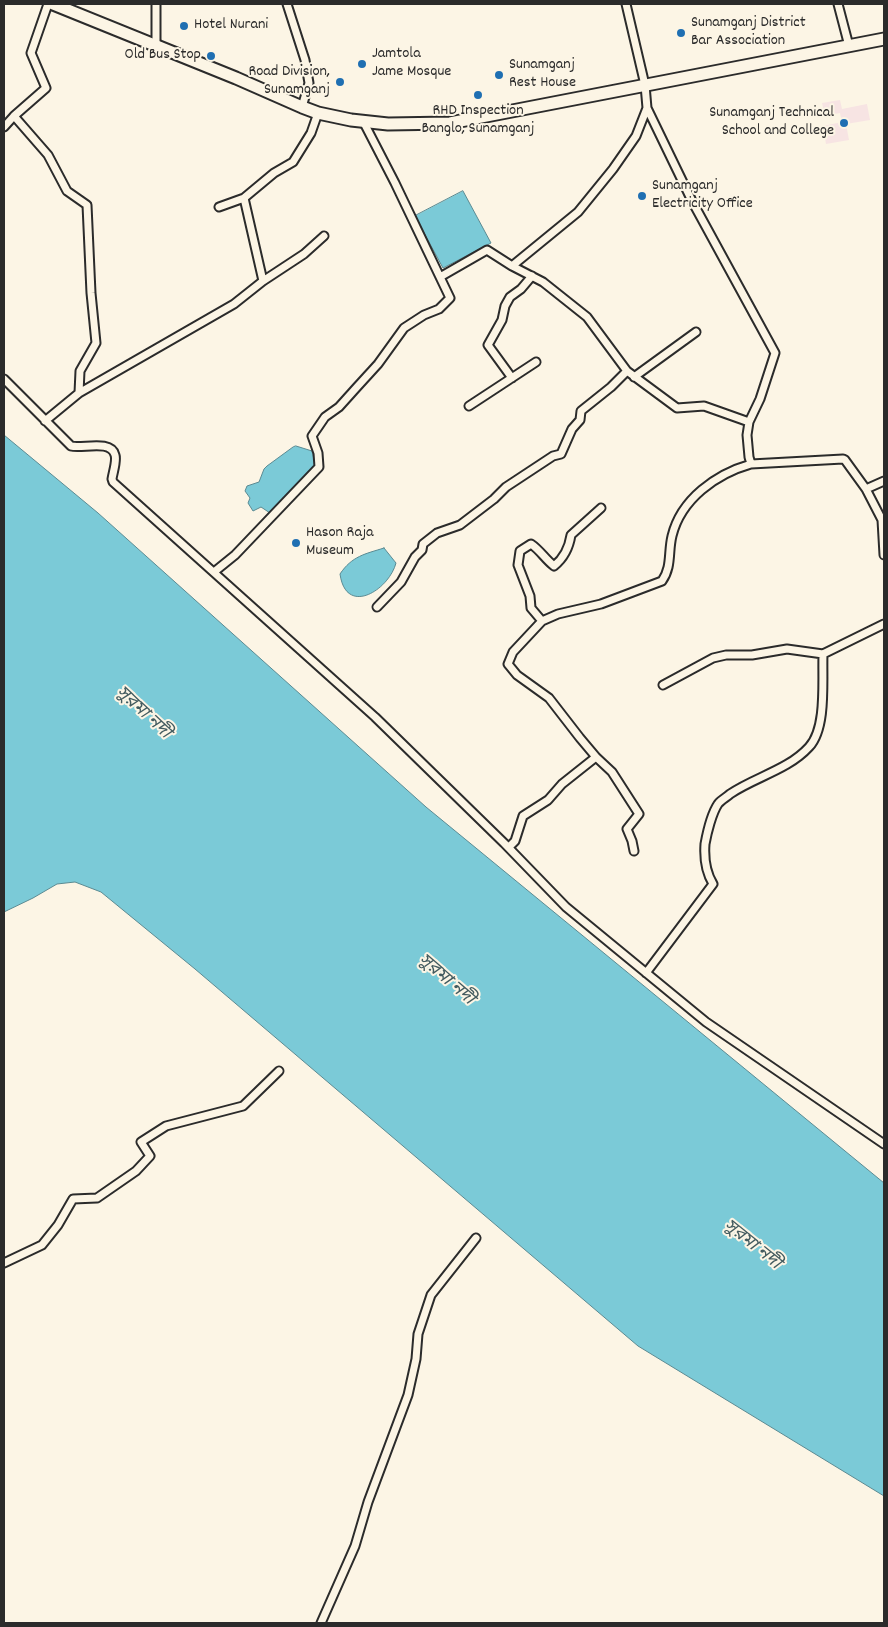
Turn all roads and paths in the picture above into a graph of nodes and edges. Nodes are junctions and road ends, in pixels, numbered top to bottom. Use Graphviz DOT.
graph roads {
  1 [pos="48,4"];
  2 [pos="52,4"];
  3 [pos="156,4"];
  4 [pos="287,4"];
  5 [pos="626,4"];
  6 [pos="838,4"];
  7 [pos="884,39"];
  8 [pos="156,45"];
  9 [pos="849,46"];
  10 [pos="645,85"];
  11 [pos="302,107"];
  12 [pos="647,108"];
  13 [pos="318,112"];
  14 [pos="14,116"];
  15 [pos="362,121"];
  16 [pos="4,127"];
  17 [pos="244,198"];
  18 [pos="219,207"];
  19 [pos="324,236"];
  20 [pos="512,266"];
  21 [pos="532,276"];
  22 [pos="440,277"];
  23 [pos="263,281"];
  24 [pos="696,332"];
  25 [pos="536,362"];
  26 [pos="627,371"];
  27 [pos="634,377"];
  28 [pos="512,378"];
  29 [pos="4,379"];
  30 [pos="79,393"];
  31 [pos="469,406"];
  32 [pos="44,421"];
  33 [pos="749,422"];
  34 [pos="751,464"];
  35 [pos="884,481"];
  36 [pos="866,489"];
  37 [pos="601,508"];
  38 [pos="884,555"];
  39 [pos="214,572"];
  40 [pos="377,607"];
  41 [pos="542,621"];
  42 [pos="884,624"];
  43 [pos="823,654"];
  44 [pos="662,685"];
  45 [pos="596,756"];
  46 [pos="509,847"];
  47 [pos="634,851"];
  48 [pos="646,973"];
  49 [pos="279,1071"];
  50 [pos="884,1144"];
  51 [pos="476,1238"];
  52 [pos="4,1263"];
  53 [pos="321,1623"];
  1 -- 14 [label="street"];
  2 -- 8 [label="main road"];
  3 -- 8 [label="street"];
  4 -- 11 [label="street"];
  5 -- 10 [label="street"];
  6 -- 9 [label="street"];
  7 -- 9 [label="main road"];
  8 -- 11 [label="main road"];
  9 -- 10 [label="main road"];
  10 -- 12 [label="street"];
  10 -- 15 [label="main road"];
  11 -- 13 [label="main road"];
  12 -- 20 [label="street"];
  12 -- 33 [label="street"];
  13 -- 15 [label="main road"];
  13 -- 17 [label="street"];
  14 -- 16 [label="street"];
  14 -- 30 [label="street"];
  15 -- 22 [label="street"];
  17 -- 18 [label="street"];
  17 -- 23 [label="street"];
  19 -- 23 [label="street"];
  20 -- 21 [label="street"];
  20 -- 22 [label="street"];
  21 -- 26 [label="street"];
  21 -- 28 [label="street"];
  22 -- 39 [label="street"];
  23 -- 30 [label="street"];
  24 -- 27 [label="street"];
  25 -- 28 [label="street"];
  26 -- 27 [label="street"];
  26 -- 40 [label="street"];
  27 -- 33 [label="street"];
  28 -- 31 [label="street"];
  29 -- 32 [label="street"];
  30 -- 32 [label="street"];
  32 -- 39 [label="street"];
  33 -- 34 [label="street"];
  34 -- 36 [label="street"];
  34 -- 41 [label="street"];
  35 -- 36 [label="street"];
  36 -- 38 [label="street"];
  37 -- 41 [label="street"];
  39 -- 46 [label="street"];
  41 -- 45 [label="street"];
  42 -- 43 [label="street"];
  43 -- 44 [label="street"];
  43 -- 48 [label="street"];
  45 -- 46 [label="street"];
  45 -- 47 [label="street"];
  46 -- 48 [label="street"];
  48 -- 50 [label="street"];
  49 -- 52 [label="street"];
  51 -- 53 [label="street"];
}
